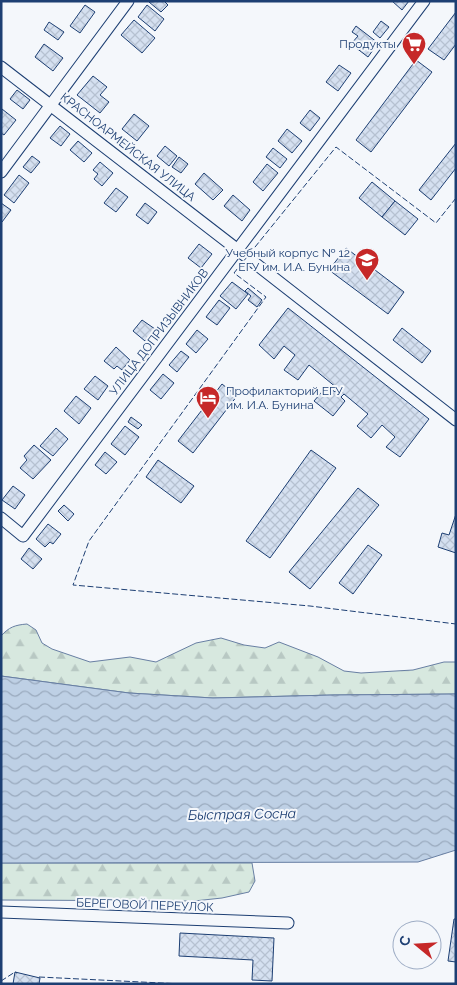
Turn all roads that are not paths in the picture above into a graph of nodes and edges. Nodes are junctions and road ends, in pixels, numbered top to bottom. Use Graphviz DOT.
graph roads {
  1 [pos="128,1"];
  2 [pos="424,1"];
  3 [pos="1,67"];
  4 [pos="51,106"];
  5 [pos="1,172"];
  6 [pos="237,250"];
  7 [pos="456,420"];
  8 [pos="1,518"];
  9 [pos="1,912"];
  10 [pos="288,923"];
  1 -- 4 [label="street"];
  2 -- 6 [label="street, УЛИЦА ДОПРИЗЫВНИКОВ"];
  3 -- 4 [label="street, КРАСНОАРМЕЙСКАЯ УЛИЦА"];
  4 -- 5 [label="street"];
  4 -- 6 [label="street, КРАСНОАРМЕЙСКАЯ УЛИЦА"];
  6 -- 7 [label="street, КРАСНОАРМЕЙСКАЯ УЛИЦА"];
  6 -- 8 [label="street, УЛИЦА ДОПРИЗЫВНИКОВ"];
  9 -- 10 [label="street, БЕРЕГОВОЙ ПЕРЕУЛОК"];
}
